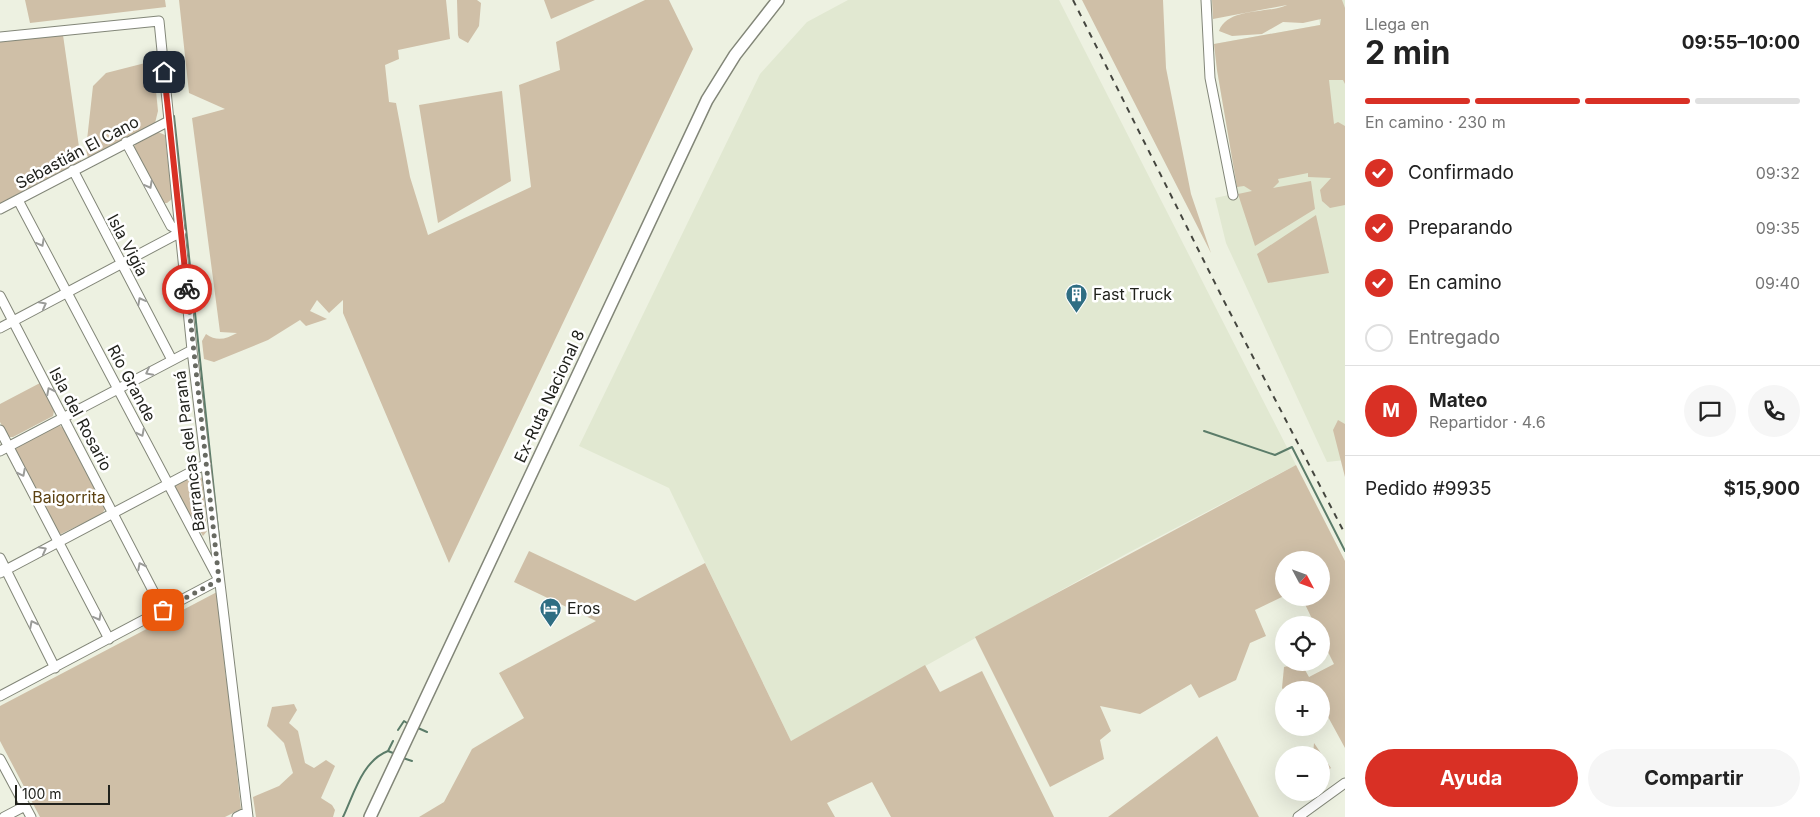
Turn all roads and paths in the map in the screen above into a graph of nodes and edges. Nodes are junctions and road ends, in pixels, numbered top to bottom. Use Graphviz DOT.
graph roads {
  1 [pos="778,0"];
  2 [pos="1206,0"];
  3 [pos="0,37"];
  4 [pos="169,120"];
  5 [pos="126,142"];
  6 [pos="73,170"];
  7 [pos="1233,195"];
  8 [pos="18,200"];
  9 [pos="0,209"];
  10 [pos="181,232"];
  11 [pos="121,264"];
  12 [pos="67,292"];
  13 [pos="0,296"];
  14 [pos="13,321"];
  15 [pos="0,328"];
  16 [pos="192,350"];
  17 [pos="172,360"];
  18 [pos="118,388"];
  19 [pos="63,417"];
  20 [pos="0,430"];
  21 [pos="4,449"];
  22 [pos="206,464"];
  23 [pos="168,484"];
  24 [pos="114,513"];
  25 [pos="58,542"];
  26 [pos="0,558"];
  27 [pos="3,571"];
  28 [pos="219,580"];
  29 [pos="163,610"];
  30 [pos="109,639"];
  31 [pos="55,668"];
  32 [pos="0,695"];
  33 [pos="0,759"];
  34 [pos="1345,783"];
  35 [pos="25,806"];
  36 [pos="248,814"];
  37 [pos="4,817"];
  38 [pos="31,817"];
  39 [pos="237,817"];
  40 [pos="370,817"];
  41 [pos="1298,817"];
  1 -- 40 [label="main road, Ex-Ruta Nacional 8"];
  2 -- 7 [label="street"];
  3 -- 4 [label="street, Barrancas del Paraná"];
  4 -- 5 [label="street, Sebastián El Cano"];
  4 -- 10 [label="street, Barrancas del Paraná"];
  5 -- 6 [label="street, Sebastián El Cano"];
  5 -- 10 [label="street, one-way"];
  6 -- 8 [label="street, Sebastián El Cano"];
  6 -- 11 [label="street, Isla Vigía"];
  8 -- 9 [label="street, Sebastián El Cano"];
  8 -- 12 [label="street, Río Grande, one-way"];
  10 -- 11 [label="street"];
  10 -- 16 [label="street, Barrancas del Paraná"];
  11 -- 12 [label="street"];
  17 -- 11 [label="street, Isla Vigía, one-way"];
  14 -- 12 [label="street, one-way"];
  12 -- 18 [label="street, Río Grande"];
  13 -- 14 [label="street, Isla del Rosario"];
  14 -- 15 [label="street"];
  19 -- 14 [label="street, Isla del Rosario, one-way"];
  16 -- 17 [label="street"];
  16 -- 22 [label="street, Barrancas del Paraná"];
  17 -- 18 [label="street, one-way"];
  18 -- 19 [label="street"];
  18 -- 23 [label="street, Río Grande, one-way"];
  19 -- 21 [label="street"];
  19 -- 24 [label="street, Isla del Rosario"];
  20 -- 21 [label="street"];
  21 -- 25 [label="street, one-way"];
  22 -- 23 [label="street"];
  22 -- 28 [label="street, Barrancas del Paraná"];
  23 -- 24 [label="street"];
  23 -- 28 [label="street, Río Grande"];
  24 -- 25 [label="street"];
  29 -- 24 [label="street, Isla del Rosario, one-way"];
  27 -- 25 [label="street, one-way"];
  25 -- 30 [label="street, one-way"];
  26 -- 27 [label="street"];
  31 -- 27 [label="street, one-way"];
  28 -- 29 [label="street"];
  28 -- 36 [label="street, Barrancas del Paraná"];
  29 -- 30 [label="street"];
  30 -- 31 [label="street"];
  31 -- 32 [label="street"];
  33 -- 35 [label="street"];
  34 -- 41 [label="street"];
  35 -- 37 [label="street"];
  35 -- 38 [label="street"];
  36 -- 39 [label="street"];
}
